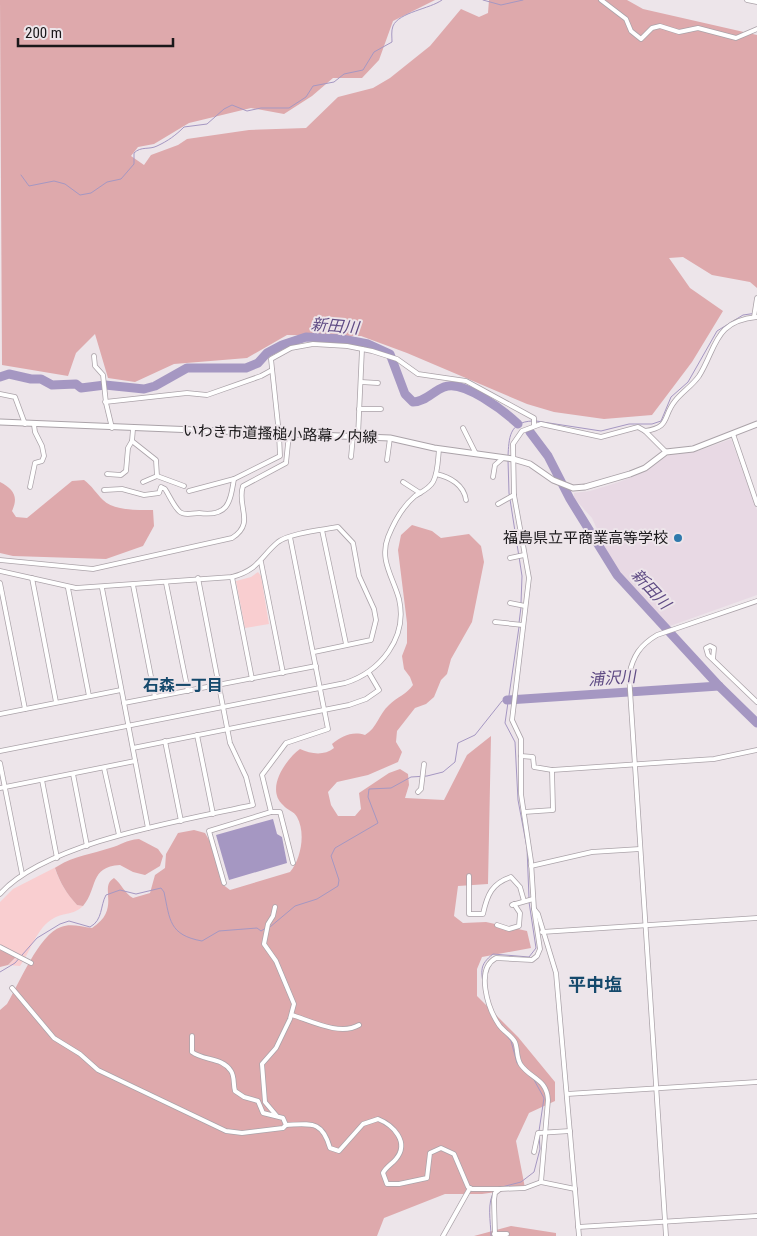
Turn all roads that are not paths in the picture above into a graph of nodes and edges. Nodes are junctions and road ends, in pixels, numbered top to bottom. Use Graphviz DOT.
graph roads {
  1 [pos="601,0"];
  2 [pos="747,0"];
  3 [pos="757,2"];
  4 [pos="757,29"];
  5 [pos="757,298"];
  6 [pos="756,317"];
  7 [pos="362,350"];
  8 [pos="94,356"];
  9 [pos="272,370"];
  10 [pos="361,382"];
  11 [pos="378,383"];
  12 [pos="0,394"];
  13 [pos="105,402"];
  14 [pos="359,409"];
  15 [pos="381,409"];
  16 [pos="0,422"];
  17 [pos="533,423"];
  18 [pos="25,424"];
  19 [pos="757,424"];
  20 [pos="34,425"];
  21 [pos="112,428"];
  22 [pos="463,428"];
  23 [pos="132,429"];
  24 [pos="645,431"];
  25 [pos="280,434"];
  26 [pos="288,434"];
  27 [pos="733,434"];
  28 [pos="355,436"];
  29 [pos="390,438"];
  30 [pos="132,441"];
  31 [pos="439,449"];
  32 [pos="666,452"];
  33 [pos="476,454"];
  34 [pos="351,457"];
  35 [pos="508,459"];
  36 [pos="388,460"];
  37 [pos="107,474"];
  38 [pos="436,474"];
  39 [pos="157,476"];
  40 [pos="493,477"];
  41 [pos="234,479"];
  42 [pos="143,482"];
  43 [pos="403,482"];
  44 [pos="184,486"];
  45 [pos="30,487"];
  46 [pos="104,490"];
  47 [pos="129,490"];
  48 [pos="189,491"];
  49 [pos="420,493"];
  50 [pos="514,495"];
  51 [pos="125,496"];
  52 [pos="466,500"];
  53 [pos="498,504"];
  54 [pos="757,504"];
  55 [pos="322,530"];
  56 [pos="290,537"];
  57 [pos="524,554"];
  58 [pos="510,558"];
  59 [pos="0,560"];
  60 [pos="261,562"];
  61 [pos="0,571"];
  62 [pos="232,577"];
  63 [pos="32,578"];
  64 [pos="198,578"];
  65 [pos="166,582"];
  66 [pos="0,583"];
  67 [pos="133,585"];
  68 [pos="68,588"];
  69 [pos="102,588"];
  70 [pos="757,601"];
  71 [pos="510,603"];
  72 [pos="525,606"];
  73 [pos="6,616"];
  74 [pos="0,617"];
  75 [pos="495,622"];
  76 [pos="523,625"];
  77 [pos="346,644"];
  78 [pos="314,652"];
  79 [pos="713,659"];
  80 [pos="316,666"];
  81 [pos="369,672"];
  82 [pos="283,673"];
  83 [pos="252,679"];
  84 [pos="219,685"];
  85 [pos="320,687"];
  86 [pos="122,690"];
  87 [pos="188,691"];
  88 [pos="89,696"];
  89 [pos="155,697"];
  90 [pos="56,702"];
  91 [pos="757,702"];
  92 [pos="124,703"];
  93 [pos="223,706"];
  94 [pos="25,709"];
  95 [pos="324,710"];
  96 [pos="0,714"];
  97 [pos="128,726"];
  98 [pos="228,729"];
  99 [pos="197,735"];
  100 [pos="165,742"];
  101 [pos="133,748"];
  102 [pos="757,750"];
  103 [pos="0,751"];
  104 [pos="521,756"];
  105 [pos="135,762"];
  106 [pos="0,763"];
  107 [pos="634,763"];
  108 [pos="424,764"];
  109 [pos="104,768"];
  110 [pos="552,770"];
  111 [pos="73,774"];
  112 [pos="42,780"];
  113 [pos="2,788"];
  114 [pos="418,792"];
  115 [pos="271,812"];
  116 [pos="524,812"];
  117 [pos="213,814"];
  118 [pos="181,821"];
  119 [pos="148,828"];
  120 [pos="119,835"];
  121 [pos="87,846"];
  122 [pos="640,849"];
  123 [pos="56,858"];
  124 [pos="292,863"];
  125 [pos="531,866"];
  126 [pos="22,874"];
  127 [pos="469,876"];
  128 [pos="224,883"];
  129 [pos="0,894"];
  130 [pos="533,899"];
  131 [pos="524,901"];
  132 [pos="275,907"];
  133 [pos="534,909"];
  134 [pos="757,918"];
  135 [pos="497,925"];
  136 [pos="646,925"];
  137 [pos="542,932"];
  138 [pos="0,947"];
  139 [pos="31,963"];
  140 [pos="12,988"];
  141 [pos="292,1015"];
  142 [pos="359,1025"];
  143 [pos="192,1036"];
  144 [pos="757,1082"];
  145 [pos="657,1090"];
  146 [pos="567,1094"];
  147 [pos="276,1115"];
  148 [pos="286,1125"];
  149 [pos="570,1131"];
  150 [pos="544,1132"];
  151 [pos="534,1152"];
  152 [pos="541,1182"];
  153 [pos="470,1188"];
  154 [pos="500,1189"];
  155 [pos="575,1190"];
  156 [pos="757,1216"];
  157 [pos="665,1222"];
  158 [pos="578,1228"];
  159 [pos="507,1234"];
  160 [pos="494,1235"];
  161 [pos="443,1236"];
  162 [pos="579,1236"];
  163 [pos="666,1236"];
  1 -- 4 [label="street"];
  2 -- 3 [label="street"];
  5 -- 6 [label="street"];
  6 -- 24 [label="street"];
  7 -- 9 [label="street"];
  7 -- 10 [label="street"];
  7 -- 17 [label="street"];
  8 -- 13 [label="street"];
  9 -- 13 [label="street"];
  9 -- 25 [label="street"];
  10 -- 11 [label="street"];
  10 -- 14 [label="street"];
  12 -- 18 [label="street"];
  13 -- 21 [label="street"];
  14 -- 15 [label="street"];
  14 -- 28 [label="street"];
  16 -- 18 [label="street, いわき市道搔槌小路幕ノ内線"];
  17 -- 24 [label="street"];
  17 -- 35 [label="street"];
  18 -- 20 [label="street, いわき市道搔槌小路幕ノ内線"];
  19 -- 27 [label="street"];
  20 -- 21 [label="street, いわき市道搔槌小路幕ノ内線"];
  20 -- 45 [label="street"];
  21 -- 23 [label="street, いわき市道搔槌小路幕ノ内線"];
  22 -- 33 [label="street"];
  23 -- 25 [label="street, いわき市道搔槌小路幕ノ内線"];
  23 -- 30 [label="street"];
  24 -- 32 [label="street"];
  25 -- 26 [label="street, いわき市道搔槌小路幕ノ内線"];
  25 -- 41 [label="street"];
  26 -- 28 [label="street, いわき市道搔槌小路幕ノ内線"];
  26 -- 59 [label="street"];
  27 -- 32 [label="street"];
  27 -- 54 [label="street"];
  28 -- 29 [label="street, いわき市道搔槌小路幕ノ内線"];
  28 -- 34 [label="street"];
  29 -- 31 [label="street, いわき市道搔槌小路幕ノ内線"];
  29 -- 36 [label="street"];
  30 -- 37 [label="street"];
  30 -- 39 [label="street"];
  31 -- 33 [label="street, いわき市道搔槌小路幕ノ内線"];
  31 -- 38 [label="street"];
  32 -- 35 [label="street, いわき市道搔槌小路幕ノ内線"];
  33 -- 35 [label="street, いわき市道搔槌小路幕ノ内線"];
  35 -- 40 [label="street"];
  35 -- 50 [label="street"];
  38 -- 49 [label="street"];
  38 -- 52 [label="street"];
  39 -- 42 [label="street"];
  39 -- 44 [label="street"];
  41 -- 47 [label="street"];
  41 -- 48 [label="street"];
  43 -- 49 [label="street"];
  46 -- 47 [label="street"];
  47 -- 51 [label="street"];
  49 -- 81 [label="street"];
  50 -- 53 [label="street"];
  50 -- 57 [label="street"];
  55 -- 56 [label="street"];
  55 -- 77 [label="street"];
  55 -- 77 [label="street"];
  56 -- 60 [label="street"];
  56 -- 78 [label="street"];
  57 -- 58 [label="street"];
  57 -- 72 [label="street"];
  60 -- 62 [label="street"];
  60 -- 82 [label="street"];
  61 -- 63 [label="street"];
  62 -- 64 [label="street"];
  62 -- 83 [label="street"];
  63 -- 68 [label="street"];
  63 -- 90 [label="street"];
  64 -- 65 [label="street"];
  64 -- 84 [label="street"];
  65 -- 67 [label="street"];
  65 -- 87 [label="street"];
  66 -- 73 [label="street"];
  67 -- 69 [label="street"];
  67 -- 89 [label="street"];
  68 -- 69 [label="street"];
  68 -- 88 [label="street"];
  69 -- 86 [label="street"];
  70 -- 107 [label="street"];
  71 -- 72 [label="street"];
  72 -- 76 [label="street"];
  73 -- 74 [label="street"];
  73 -- 94 [label="street"];
  75 -- 76 [label="street"];
  76 -- 104 [label="street"];
  77 -- 78 [label="street"];
  78 -- 80 [label="street"];
  79 -- 91 [label="street"];
  80 -- 82 [label="street"];
  80 -- 85 [label="street"];
  81 -- 85 [label="street"];
  81 -- 95 [label="street"];
  82 -- 83 [label="street"];
  83 -- 84 [label="street"];
  84 -- 87 [label="street"];
  84 -- 93 [label="street"];
  85 -- 93 [label="street"];
  85 -- 95 [label="street"];
  86 -- 88 [label="street"];
  86 -- 92 [label="street"];
  87 -- 89 [label="street"];
  88 -- 90 [label="street"];
  89 -- 92 [label="street"];
  90 -- 94 [label="street"];
  92 -- 97 [label="street"];
  93 -- 97 [label="street"];
  93 -- 98 [label="street"];
  94 -- 96 [label="street"];
  95 -- 98 [label="street"];
  95 -- 115 [label="street"];
  97 -- 101 [label="street"];
  97 -- 103 [label="street"];
  98 -- 99 [label="street"];
  98 -- 117 [label="street"];
  99 -- 100 [label="street"];
  99 -- 117 [label="street"];
  100 -- 101 [label="street"];
  100 -- 118 [label="street"];
  101 -- 105 [label="street"];
  102 -- 107 [label="street"];
  104 -- 110 [label="street"];
  104 -- 116 [label="street"];
  105 -- 109 [label="street"];
  105 -- 119 [label="street"];
  106 -- 113 [label="street"];
  107 -- 110 [label="street"];
  107 -- 122 [label="street"];
  108 -- 114 [label="street"];
  109 -- 111 [label="street"];
  109 -- 120 [label="street"];
  110 -- 116 [label="street"];
  111 -- 112 [label="street"];
  111 -- 121 [label="street"];
  112 -- 113 [label="street"];
  112 -- 123 [label="street"];
  113 -- 126 [label="street"];
  115 -- 124 [label="street"];
  115 -- 128 [label="street"];
  116 -- 125 [label="street"];
  117 -- 118 [label="street"];
  118 -- 119 [label="street"];
  119 -- 120 [label="street"];
  120 -- 121 [label="street"];
  121 -- 123 [label="street"];
  122 -- 125 [label="street"];
  122 -- 136 [label="street"];
  123 -- 126 [label="street"];
  125 -- 130 [label="street"];
  126 -- 129 [label="street"];
  127 -- 131 [label="street"];
  130 -- 131 [label="street"];
  130 -- 133 [label="street"];
  131 -- 135 [label="street"];
  132 -- 141 [label="street"];
  133 -- 137 [label="street"];
  133 -- 150 [label="street"];
  134 -- 136 [label="street"];
  136 -- 137 [label="street"];
  136 -- 145 [label="street"];
  137 -- 146 [label="street"];
  138 -- 139 [label="street"];
  140 -- 148 [label="street"];
  141 -- 142 [label="street"];
  141 -- 147 [label="street"];
  143 -- 147 [label="street"];
  144 -- 145 [label="street"];
  145 -- 146 [label="street"];
  145 -- 157 [label="street"];
  146 -- 149 [label="street"];
  147 -- 148 [label="street"];
  148 -- 153 [label="street"];
  149 -- 150 [label="street"];
  149 -- 155 [label="street"];
  150 -- 151 [label="street"];
  150 -- 152 [label="street"];
  152 -- 154 [label="street"];
  152 -- 155 [label="street"];
  153 -- 154 [label="street"];
  153 -- 161 [label="street"];
  154 -- 160 [label="street"];
  155 -- 158 [label="street"];
  156 -- 157 [label="street"];
  157 -- 158 [label="street"];
  157 -- 163 [label="street"];
  158 -- 162 [label="street"];
  159 -- 160 [label="street"];
}
